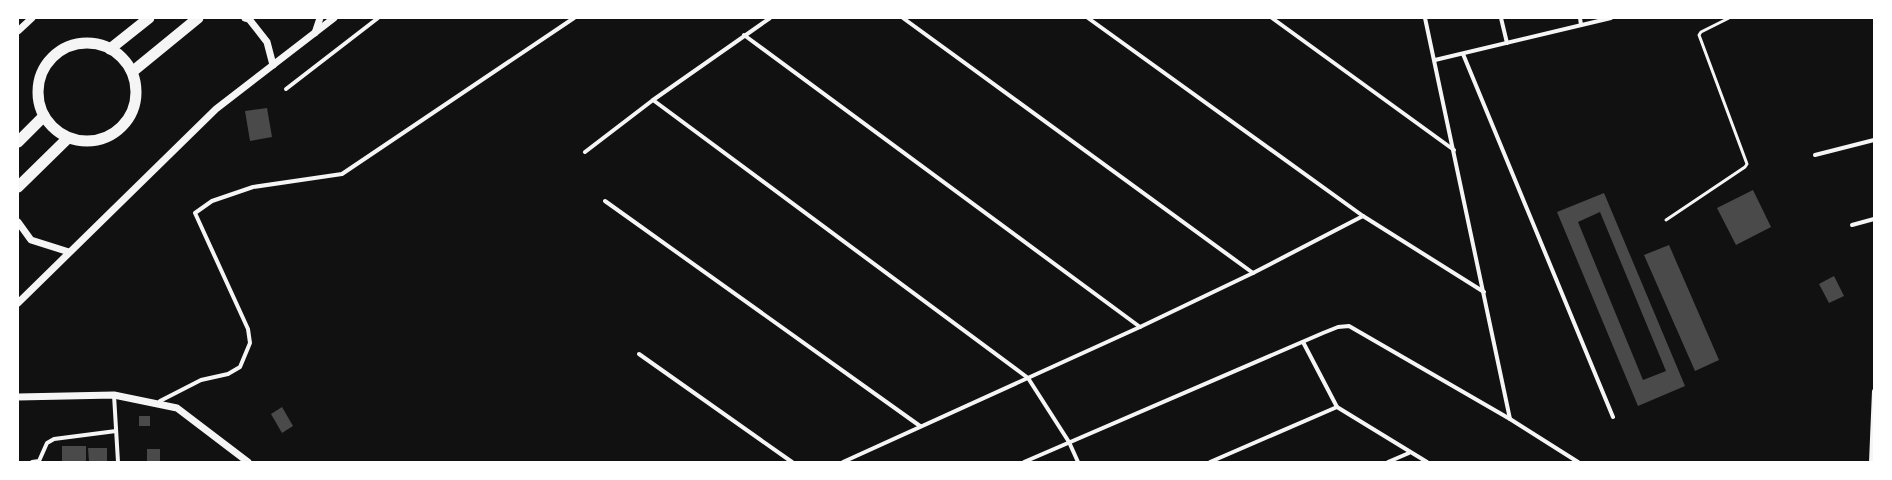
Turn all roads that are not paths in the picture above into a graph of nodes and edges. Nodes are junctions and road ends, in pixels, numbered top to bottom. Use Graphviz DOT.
graph roads {
  1 [pos="149,18"];
  2 [pos="198,18"];
  3 [pos="245,18"];
  4 [pos="320,18"];
  5 [pos="334,18"];
  6 [pos="378,18"];
  7 [pos="574,18"];
  8 [pos="770,18"];
  9 [pos="903,18"];
  10 [pos="1088,18"];
  11 [pos="1272,18"];
  12 [pos="1425,18"];
  13 [pos="1502,18"];
  14 [pos="1580,18"];
  15 [pos="1611,18"];
  16 [pos="1729,18"];
  17 [pos="29,19"];
  18 [pos="1581,25"];
  19 [pos="18,31"];
  20 [pos="315,33"];
  21 [pos="744,35"];
  22 [pos="1507,43"];
  23 [pos="110,49"];
  24 [pos="1463,54"];
  25 [pos="1435,60"];
  26 [pos="273,66"];
  27 [pos="132,72"];
  28 [pos="286,89"];
  29 [pos="653,100"];
  30 [pos="44,116"];
  31 [pos="68,138"];
  32 [pos="1874,140"];
  33 [pos="18,142"];
  34 [pos="1454,151"];
  35 [pos="585,152"];
  36 [pos="1815,155"];
  37 [pos="18,187"];
  38 [pos="605,201"];
  39 [pos="1363,216"];
  40 [pos="1874,219"];
  41 [pos="1666,220"];
  42 [pos="18,222"];
  43 [pos="1852,225"];
  44 [pos="70,252"];
  45 [pos="1253,273"];
  46 [pos="1484,292"];
  47 [pos="27,295"];
  48 [pos="18,298"];
  49 [pos="18,303"];
  50 [pos="1140,327"];
  51 [pos="1303,342"];
  52 [pos="639,354"];
  53 [pos="1028,378"];
  54 [pos="1874,391"];
  55 [pos="114,395"];
  56 [pos="18,397"];
  57 [pos="160,401"];
  58 [pos="1337,407"];
  59 [pos="1613,417"];
  60 [pos="1510,419"];
  61 [pos="920,426"];
  62 [pos="116,431"];
  63 [pos="1069,442"];
  64 [pos="1409,452"];
  65 [pos="32,462"];
  66 [pos="118,462"];
  67 [pos="248,462"];
  68 [pos="792,462"];
  69 [pos="843,462"];
  70 [pos="1024,462"];
  71 [pos="1078,462"];
  72 [pos="1210,462"];
  73 [pos="1388,462"];
  74 [pos="1427,462"];
  75 [pos="1578,462"];
  76 [pos="1871,462"];
  1 -- 23 [label="highway"];
  2 -- 27 [label="highway"];
  3 -- 26 [label="street"];
  4 -- 20 [label="street"];
  5 -- 20 [label="street"];
  6 -- 28 [label="street"];
  7 -- 57 [label="street"];
  8 -- 21 [label="street"];
  9 -- 45 [label="street"];
  10 -- 39 [label="street"];
  11 -- 34 [label="street"];
  12 -- 25 [label="street"];
  13 -- 22 [label="street"];
  14 -- 18 [label="street"];
  15 -- 18 [label="street"];
  16 -- 41 [label="lane"];
  17 -- 19 [label="street"];
  18 -- 22 [label="street"];
  20 -- 26 [label="street"];
  21 -- 29 [label="street"];
  21 -- 50 [label="street"];
  22 -- 24 [label="street"];
  23 -- 27 [label="highway"];
  23 -- 30 [label="highway"];
  24 -- 25 [label="street"];
  24 -- 59 [label="street"];
  25 -- 34 [label="street"];
  26 -- 44 [label="street"];
  27 -- 31 [label="highway"];
  29 -- 35 [label="street"];
  29 -- 53 [label="street"];
  30 -- 31 [label="highway"];
  30 -- 33 [label="highway"];
  31 -- 37 [label="highway"];
  32 -- 36 [label="street"];
  34 -- 46 [label="street"];
  38 -- 61 [label="street"];
  39 -- 45 [label="street"];
  39 -- 46 [label="street"];
  40 -- 43 [label="street"];
  42 -- 44 [label="street"];
  44 -- 47 [label="street"];
  45 -- 50 [label="street"];
  46 -- 60 [label="street"];
  47 -- 48 [label="street"];
  47 -- 49 [label="street"];
  50 -- 53 [label="street"];
  51 -- 58 [label="street"];
  51 -- 60 [label="street"];
  51 -- 63 [label="street"];
  52 -- 68 [label="street"];
  53 -- 61 [label="street"];
  53 -- 63 [label="street"];
  54 -- 76 [label="street"];
  55 -- 56 [label="street"];
  55 -- 62 [label="street"];
  55 -- 67 [label="street"];
  58 -- 64 [label="street"];
  58 -- 72 [label="street"];
  60 -- 75 [label="street"];
  61 -- 69 [label="street"];
  62 -- 65 [label="street"];
  62 -- 66 [label="street"];
  63 -- 70 [label="street"];
  63 -- 71 [label="street"];
  64 -- 73 [label="street"];
  64 -- 74 [label="street"];
}
